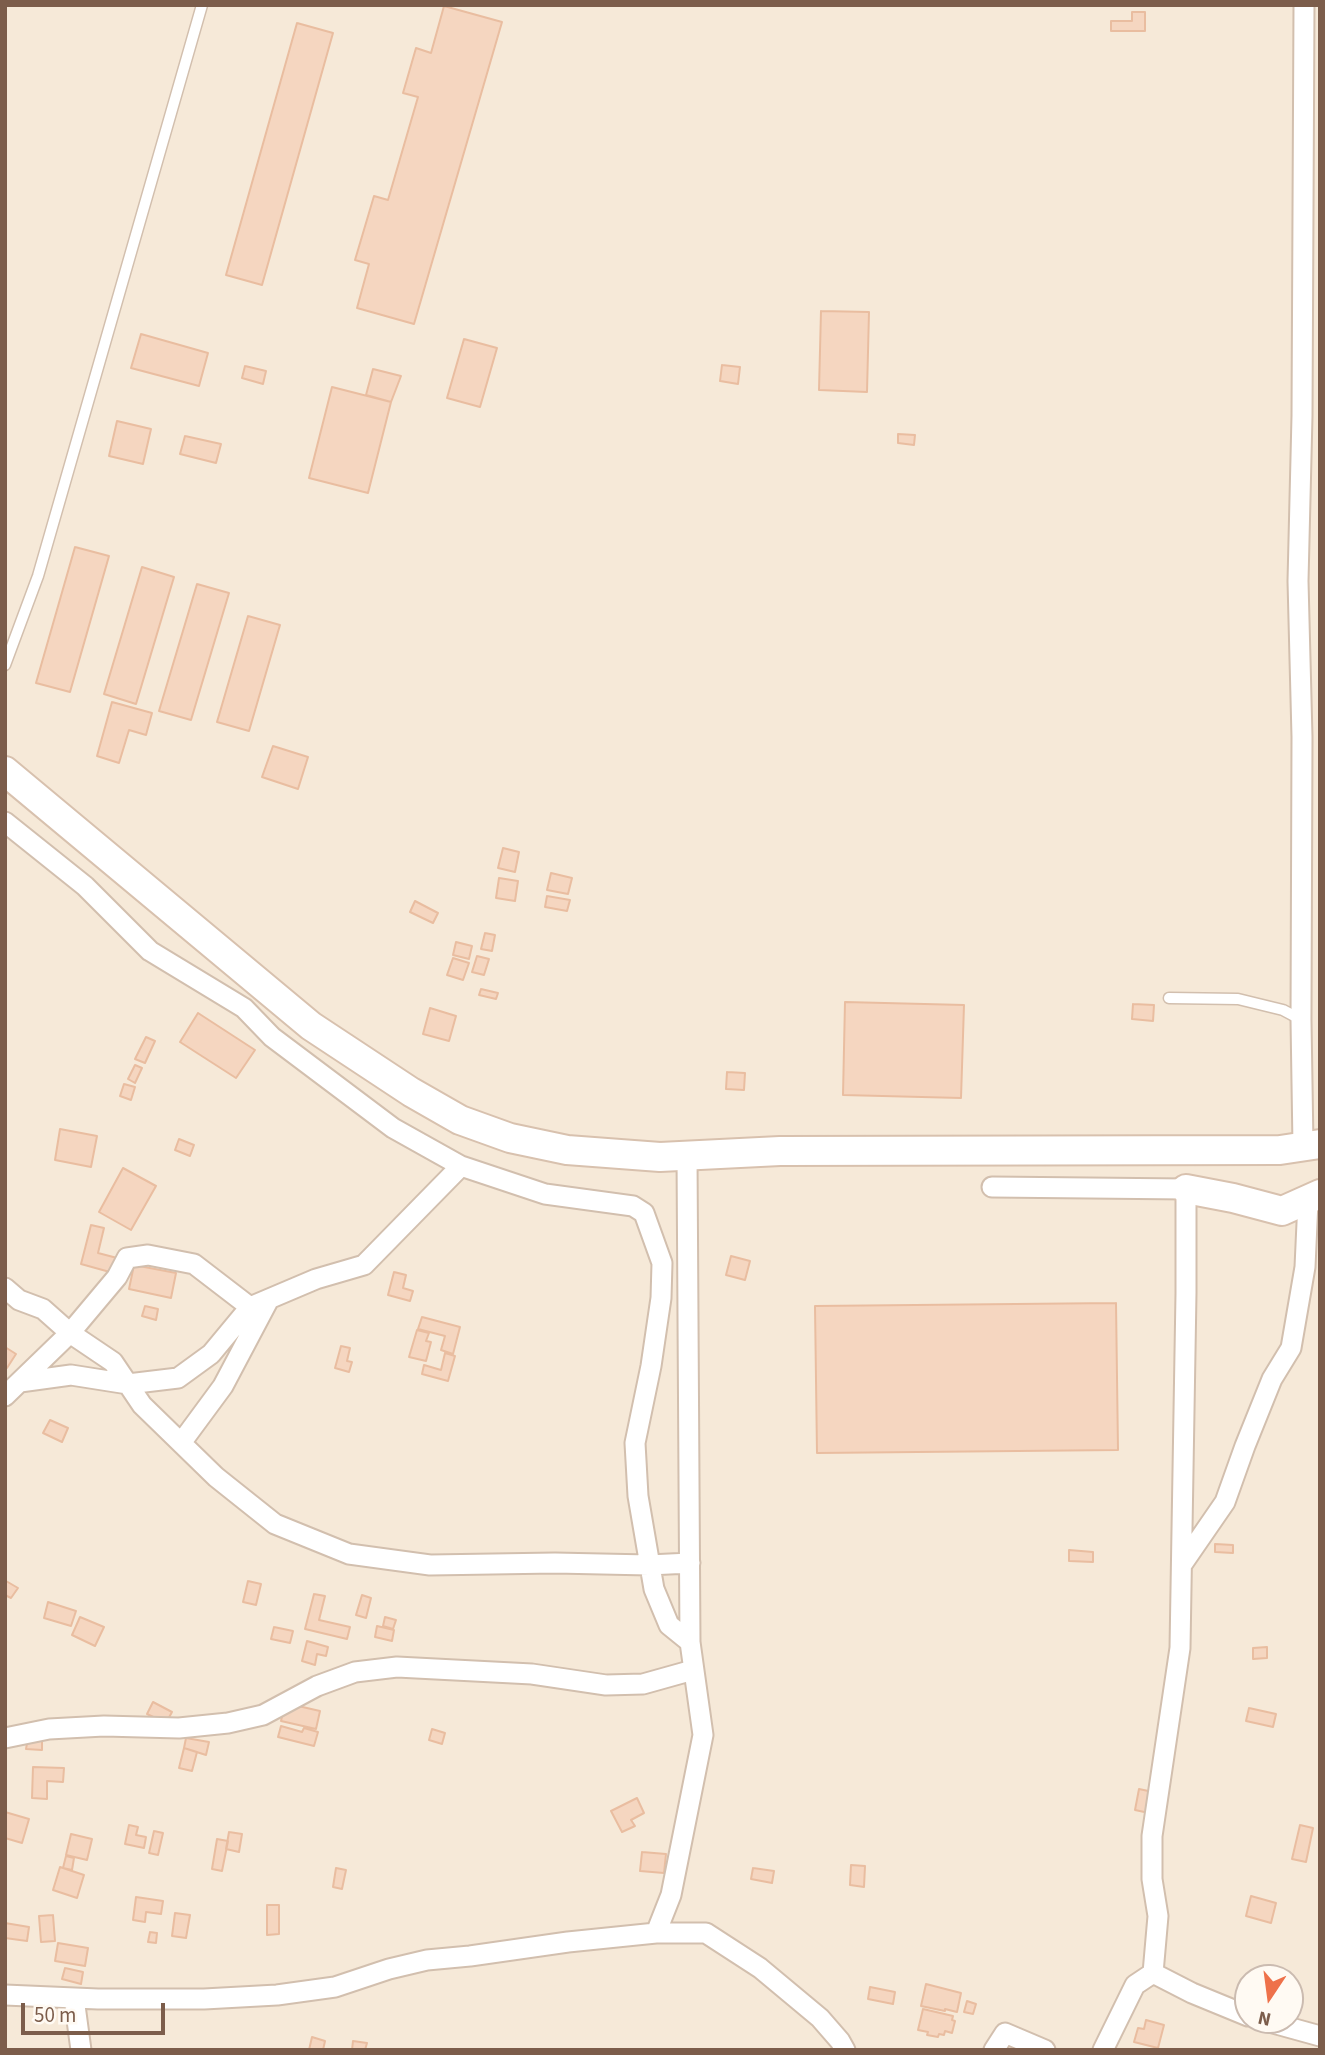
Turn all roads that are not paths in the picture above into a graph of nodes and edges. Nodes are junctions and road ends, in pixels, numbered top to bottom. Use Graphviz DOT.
graph roads {
  1 [pos="202,5"];
  2 [pos="1304,5"];
  3 [pos="5,665"];
  4 [pos="5,771"];
  5 [pos="5,822"];
  6 [pos="1170,998"];
  7 [pos="1301,1020"];
  8 [pos="1311,1145"];
  9 [pos="687,1156"];
  10 [pos="461,1166"];
  11 [pos="992,1187"];
  12 [pos="1186,1189"];
  13 [pos="1314,1197"];
  14 [pos="5,1288"];
  15 [pos="269,1298"];
  16 [pos="250,1307"];
  17 [pos="70,1333"];
  18 [pos="20,1382"];
  19 [pos="128,1384"];
  20 [pos="5,1396"];
  21 [pos="181,1443"];
  22 [pos="690,1563"];
  23 [pos="1182,1564"];
  24 [pos="649,1565"];
  25 [pos="690,1642"];
  26 [pos="693,1670"];
  27 [pos="5,1738"];
  28 [pos="656,1933"];
  29 [pos="1153,1973"];
  30 [pos="5,1995"];
  31 [pos="74,1998"];
  32 [pos="1234,2010"];
  33 [pos="82,2050"];
  34 [pos="845,2050"];
  35 [pos="994,2050"];
  36 [pos="1045,2050"];
  37 [pos="1103,2050"];
  1 -- 3 [label="lane"];
  2 -- 7 [label="street"];
  4 -- 9 [label="street"];
  5 -- 10 [label="street"];
  6 -- 7 [label="lane"];
  7 -- 8 [label="street"];
  8 -- 9 [label="street"];
  9 -- 22 [label="street"];
  10 -- 15 [label="street"];
  10 -- 24 [label="street"];
  11 -- 12 [label="street"];
  12 -- 13 [label="street"];
  12 -- 23 [label="street"];
  13 -- 23 [label="street"];
  14 -- 17 [label="street"];
  15 -- 16 [label="street"];
  15 -- 21 [label="street"];
  16 -- 17 [label="street"];
  16 -- 19 [label="street"];
  17 -- 18 [label="street"];
  17 -- 19 [label="street"];
  18 -- 19 [label="street"];
  18 -- 20 [label="street"];
  19 -- 21 [label="street"];
  21 -- 24 [label="street"];
  22 -- 24 [label="street"];
  22 -- 25 [label="street"];
  23 -- 29 [label="street"];
  24 -- 25 [label="street"];
  25 -- 26 [label="street"];
  26 -- 27 [label="street"];
  26 -- 28 [label="street"];
  28 -- 31 [label="street"];
  28 -- 34 [label="street"];
  29 -- 32 [label="street"];
  29 -- 37 [label="street"];
  30 -- 31 [label="street"];
  31 -- 33 [label="street"];
  35 -- 36 [label="street"];
}
